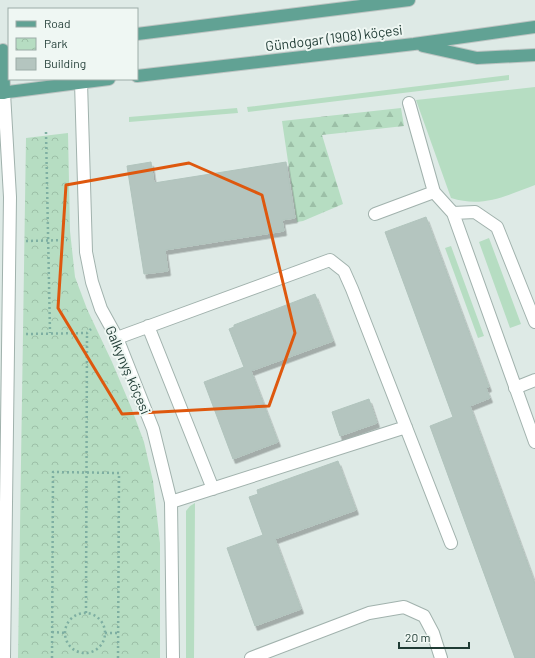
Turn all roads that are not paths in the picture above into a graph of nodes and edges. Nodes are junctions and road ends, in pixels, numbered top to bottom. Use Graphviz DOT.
graph roads {
  1 [pos="408,0"];
  2 [pos="535,27"];
  3 [pos="138,34"];
  4 [pos="414,44"];
  5 [pos="4,50"];
  6 [pos="535,55"];
  7 [pos="138,76"];
  8 [pos="100,80"];
  9 [pos="82,82"];
  10 [pos="2,93"];
  11 [pos="408,103"];
  12 [pos="434,192"];
  13 [pos="454,213"];
  14 [pos="375,214"];
  15 [pos="5,219"];
  16 [pos="535,322"];
  17 [pos="148,326"];
  18 [pos="117,338"];
  19 [pos="535,380"];
  20 [pos="515,388"];
  21 [pos="406,427"];
  22 [pos="535,442"];
  23 [pos="213,489"];
  24 [pos="171,502"];
  25 [pos="451,543"];
  26 [pos="3,656"];
  27 [pos="173,658"];
  28 [pos="251,658"];
  29 [pos="441,658"];
  1 -- 3 [label="main road, Gündogar (1908) köçesi"];
  2 -- 4 [label="main road, Gündogar (1908) köçesi"];
  4 -- 6 [label="main road"];
  4 -- 7 [label="main road, Gündogar (1908) köçesi"];
  5 -- 10 [label="main road"];
  8 -- 9 [label="main road"];
  9 -- 10 [label="main road"];
  9 -- 18 [label="street, Galkynyş köçesi"];
  10 -- 15 [label="street"];
  11 -- 12 [label="street"];
  12 -- 13 [label="street"];
  12 -- 14 [label="street"];
  13 -- 16 [label="street"];
  13 -- 20 [label="street"];
  15 -- 26 [label="street"];
  17 -- 18 [label="street"];
  17 -- 21 [label="street"];
  17 -- 23 [label="street"];
  18 -- 24 [label="street, Galkynyş köçesi"];
  19 -- 20 [label="street"];
  20 -- 22 [label="street"];
  21 -- 23 [label="street"];
  21 -- 25 [label="street"];
  23 -- 24 [label="street"];
  24 -- 27 [label="street, Galkynyş köçesi"];
  28 -- 29 [label="street"];
}
